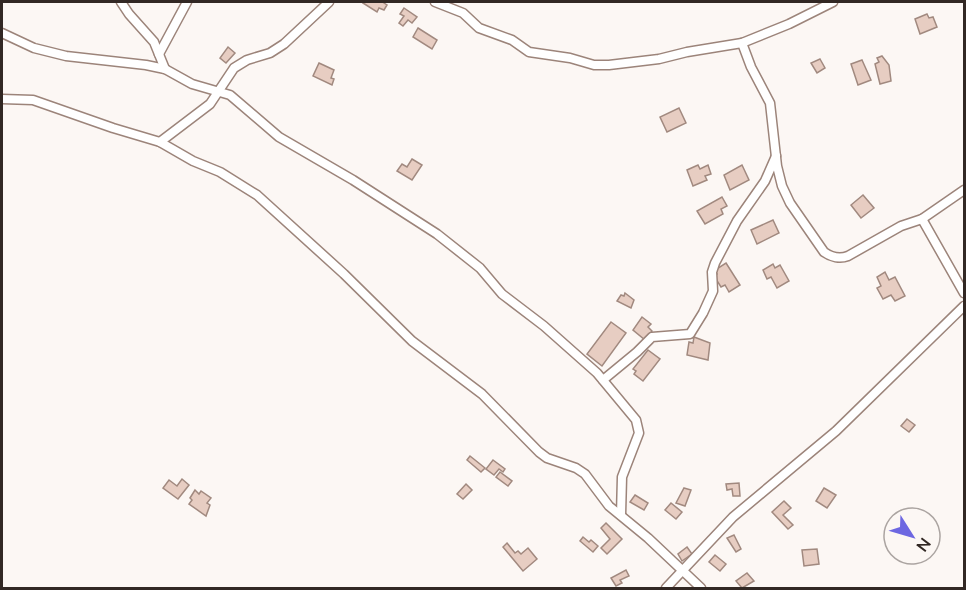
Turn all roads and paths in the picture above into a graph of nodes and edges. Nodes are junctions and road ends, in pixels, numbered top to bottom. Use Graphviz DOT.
graph roads {
  1 [pos="121,2"];
  2 [pos="187,2"];
  3 [pos="328,2"];
  4 [pos="435,2"];
  5 [pos="833,2"];
  6 [pos="2,33"];
  7 [pos="742,43"];
  8 [pos="159,54"];
  9 [pos="165,69"];
  10 [pos="218,90"];
  11 [pos="2,99"];
  12 [pos="160,142"];
  13 [pos="776,156"];
  14 [pos="964,190"];
  15 [pos="922,219"];
  16 [pos="964,293"];
  17 [pos="964,306"];
  18 [pos="603,380"];
  19 [pos="621,515"];
  20 [pos="682,569"];
  21 [pos="666,588"];
  22 [pos="701,588"];
  1 -- 8 [label="street"];
  2 -- 8 [label="street"];
  3 -- 10 [label="street"];
  4 -- 7 [label="street"];
  5 -- 7 [label="street"];
  6 -- 9 [label="street"];
  7 -- 13 [label="street"];
  8 -- 9 [label="street"];
  9 -- 10 [label="street"];
  10 -- 12 [label="street"];
  10 -- 18 [label="street"];
  11 -- 12 [label="street"];
  12 -- 19 [label="street"];
  13 -- 15 [label="street"];
  13 -- 18 [label="street"];
  14 -- 15 [label="street"];
  15 -- 16 [label="street"];
  17 -- 20 [label="street"];
  18 -- 19 [label="street"];
  19 -- 20 [label="street"];
  20 -- 21 [label="street"];
  20 -- 22 [label="street"];
}
